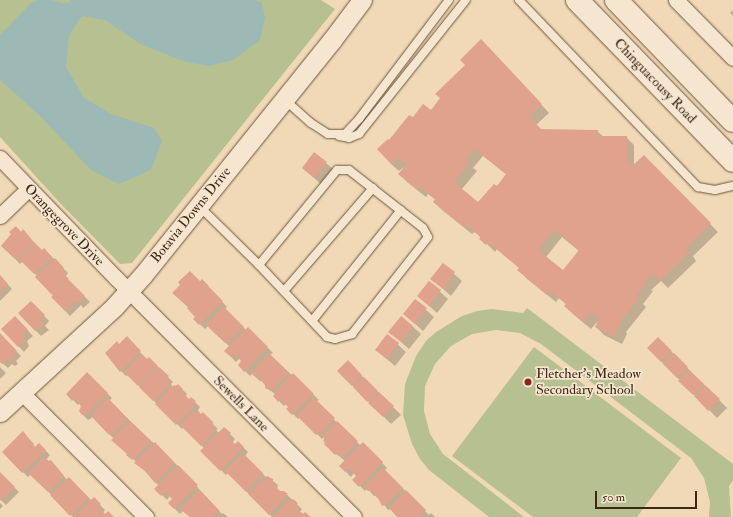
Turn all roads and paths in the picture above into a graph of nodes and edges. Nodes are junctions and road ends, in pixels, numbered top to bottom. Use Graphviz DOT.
graph roads {
  1 [pos="362,0"];
  2 [pos="449,0"];
  3 [pos="466,0"];
  4 [pos="519,0"];
  5 [pos="577,0"];
  6 [pos="616,0"];
  7 [pos="676,0"];
  8 [pos="733,58"];
  9 [pos="284,99"];
  10 [pos="733,121"];
  11 [pos="328,134"];
  12 [pos="0,158"];
  13 [pos="733,161"];
  14 [pos="733,186"];
  15 [pos="373,188"];
  16 [pos="28,190"];
  17 [pos="199,206"];
  18 [pos="401,210"];
  19 [pos="0,216"];
  20 [pos="259,265"];
  21 [pos="129,291"];
  22 [pos="284,291"];
  23 [pos="312,321"];
  24 [pos="21,392"];
  25 [pos="0,412"];
  26 [pos="146,517"];
  27 [pos="354,517"];
  1 -- 9 [label="street, Botavia Downs Drive"];
  2 -- 11 [label="lane"];
  3 -- 11 [label="lane"];
  4 -- 14 [label="lane"];
  5 -- 13 [label="main road, Chinguacousy Road"];
  6 -- 10 [label="main road, Chinguacousy Road"];
  7 -- 8 [label="street"];
  9 -- 11 [label="lane"];
  9 -- 17 [label="street, Botavia Downs Drive"];
  12 -- 16 [label="street, Orangegrove Drive"];
  15 -- 18 [label="lane"];
  15 -- 20 [label="lane"];
  15 -- 22 [label="lane"];
  16 -- 19 [label="street"];
  16 -- 21 [label="street, Orangegrove Drive"];
  17 -- 20 [label="lane"];
  17 -- 21 [label="street, Botavia Downs Drive"];
  18 -- 23 [label="lane"];
  18 -- 23 [label="lane"];
  20 -- 22 [label="lane"];
  21 -- 24 [label="street, Botavia Downs Drive"];
  21 -- 27 [label="street, Sewells Lane"];
  22 -- 23 [label="lane"];
  24 -- 25 [label="street, Botavia Downs Drive"];
  24 -- 26 [label="street"];
}
